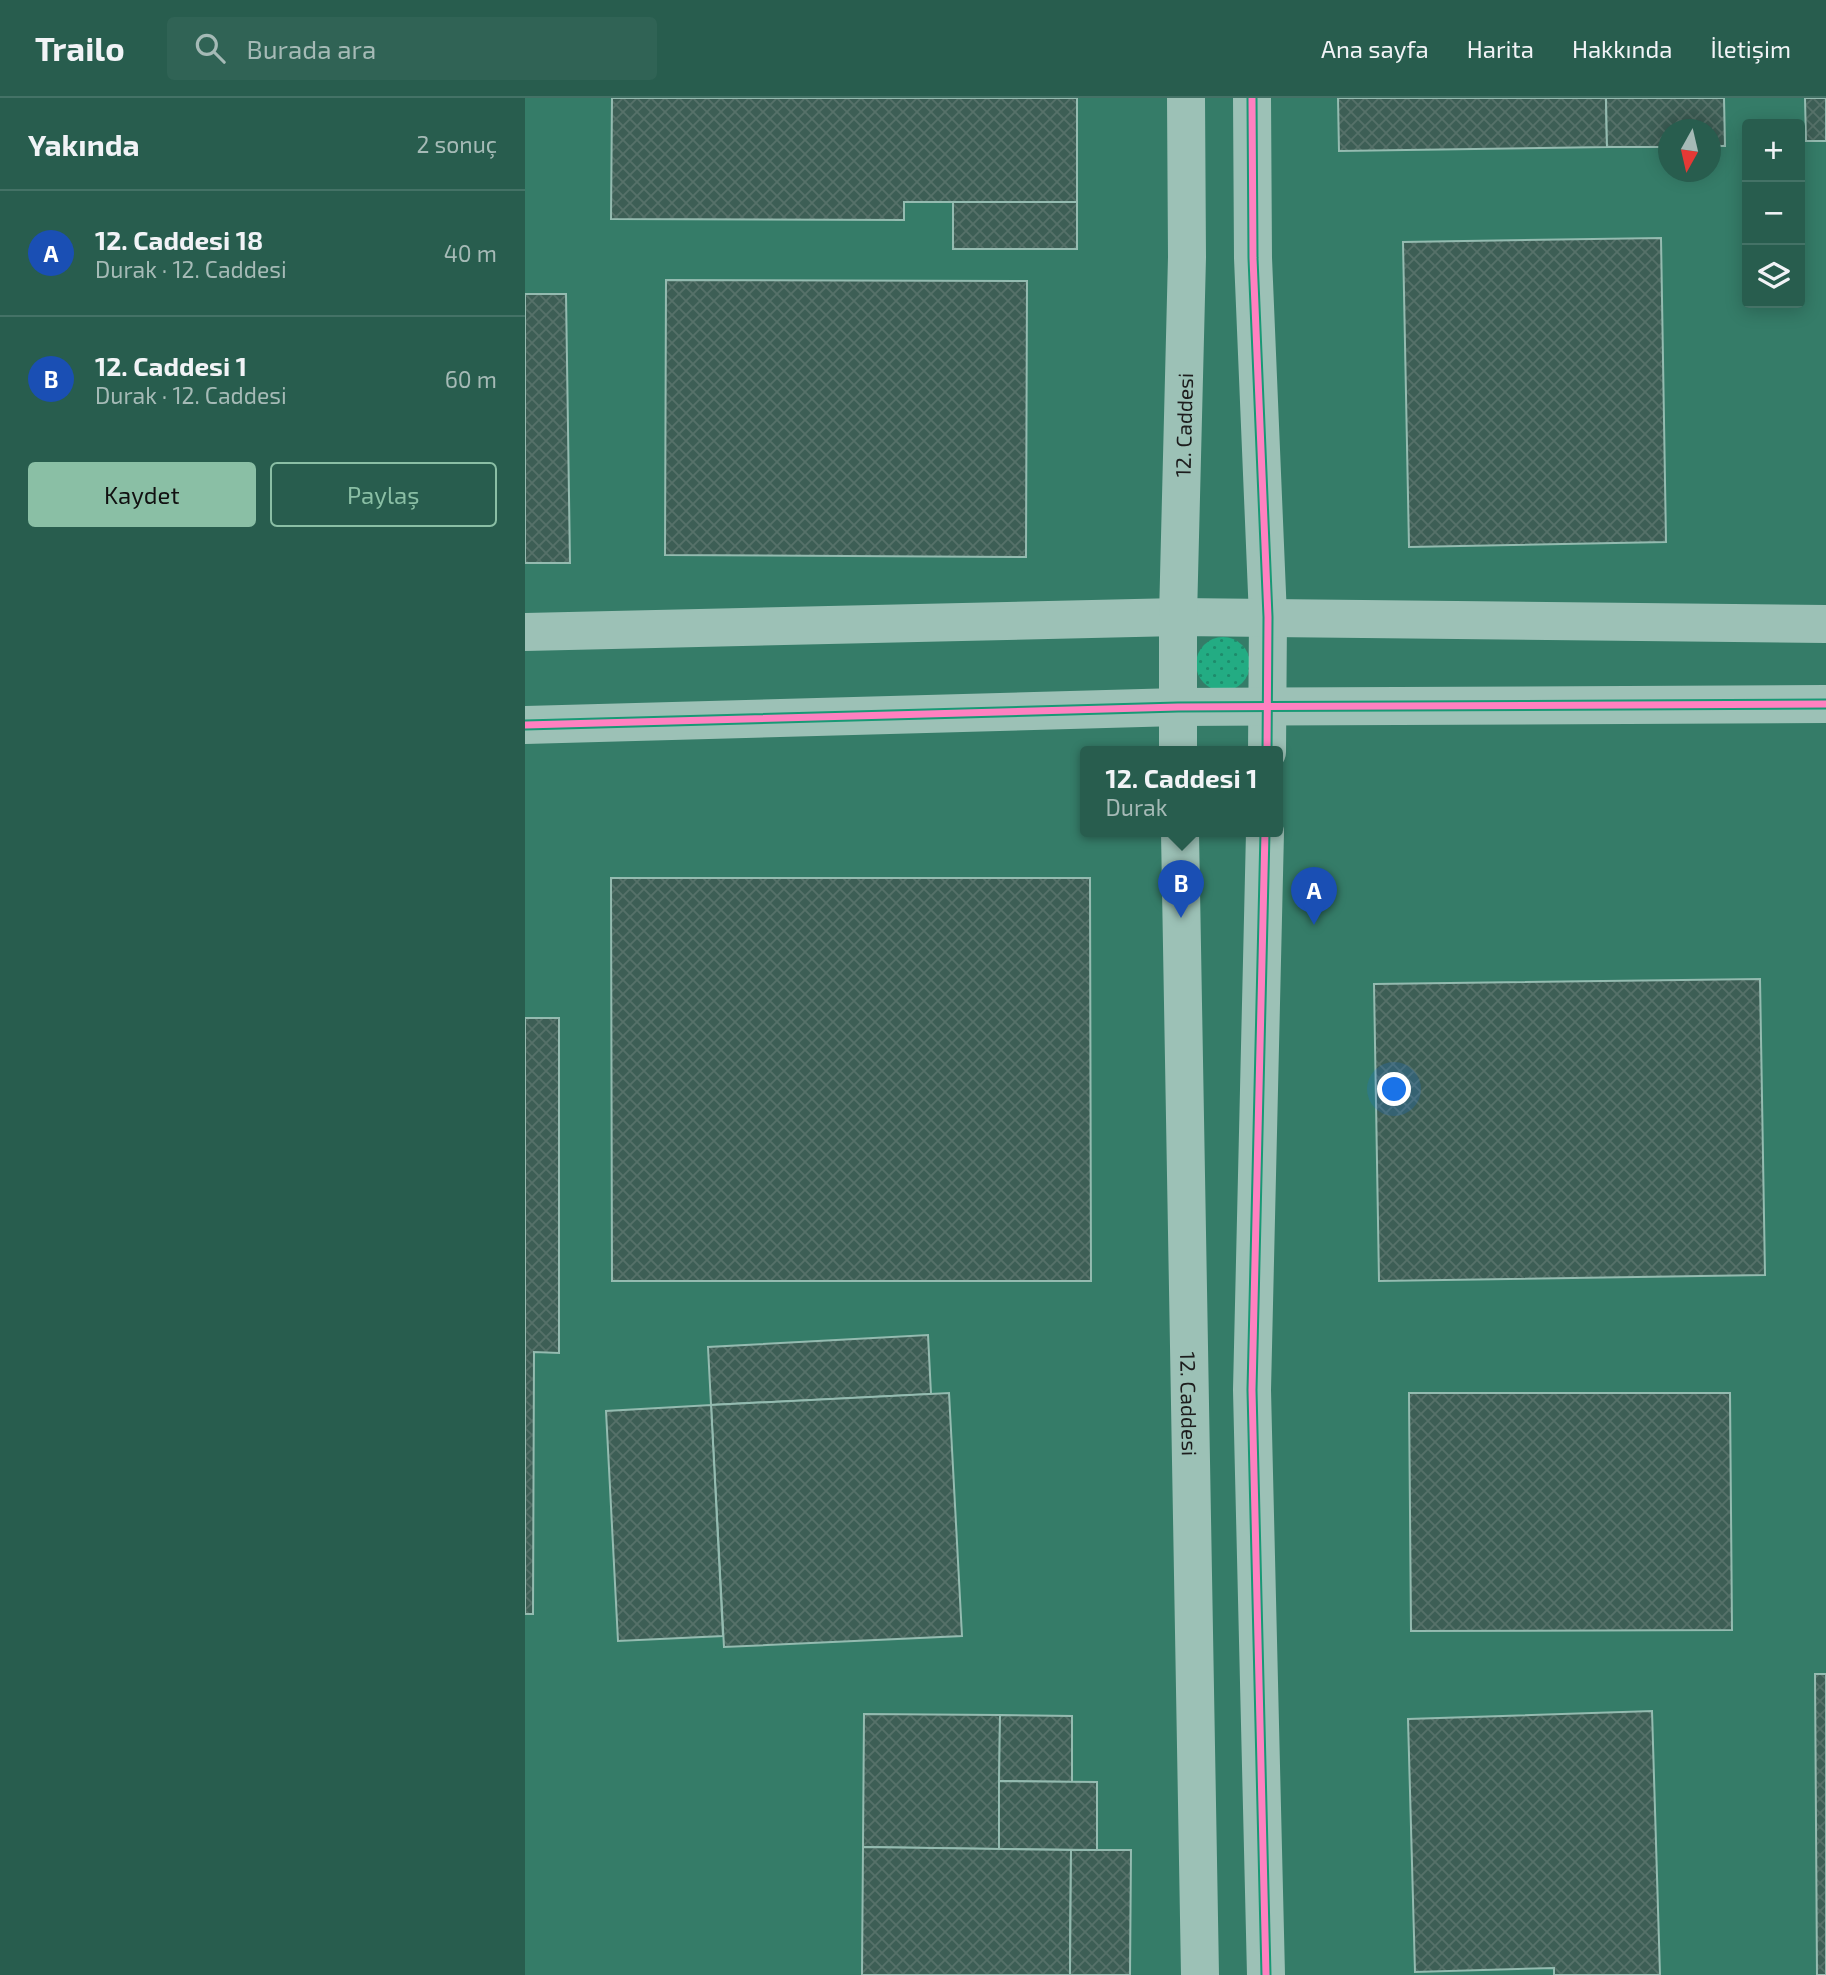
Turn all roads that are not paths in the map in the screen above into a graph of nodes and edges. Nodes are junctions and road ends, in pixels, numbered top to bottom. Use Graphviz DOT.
graph roads {
  1 [pos="1186,98"];
  2 [pos="1252,98"];
  3 [pos="1178,617"];
  4 [pos="1268,617"];
  5 [pos="1826,624"];
  6 [pos="525,632"];
  7 [pos="1826,704"];
  8 [pos="1178,707"];
  9 [pos="1268,708"];
  10 [pos="525,725"];
  11 [pos="1178,746"];
  12 [pos="1267,746"];
  13 [pos="1179,837"];
  14 [pos="1265,837"];
  15 [pos="1200,1975"];
  16 [pos="1266,1975"];
  1 -- 3 [label="street, 12. Caddesi"];
  2 -- 4 [label="street"];
  3 -- 4 [label="street"];
  3 -- 6 [label="street"];
  3 -- 8 [label="street, 12. Caddesi"];
  4 -- 5 [label="street"];
  4 -- 9 [label="street"];
  7 -- 9 [label="street"];
  8 -- 9 [label="street"];
  8 -- 10 [label="street"];
  8 -- 11 [label="street, 12. Caddesi"];
  9 -- 12 [label="street"];
  13 -- 15 [label="street, 12. Caddesi"];
  14 -- 16 [label="street"];
}
